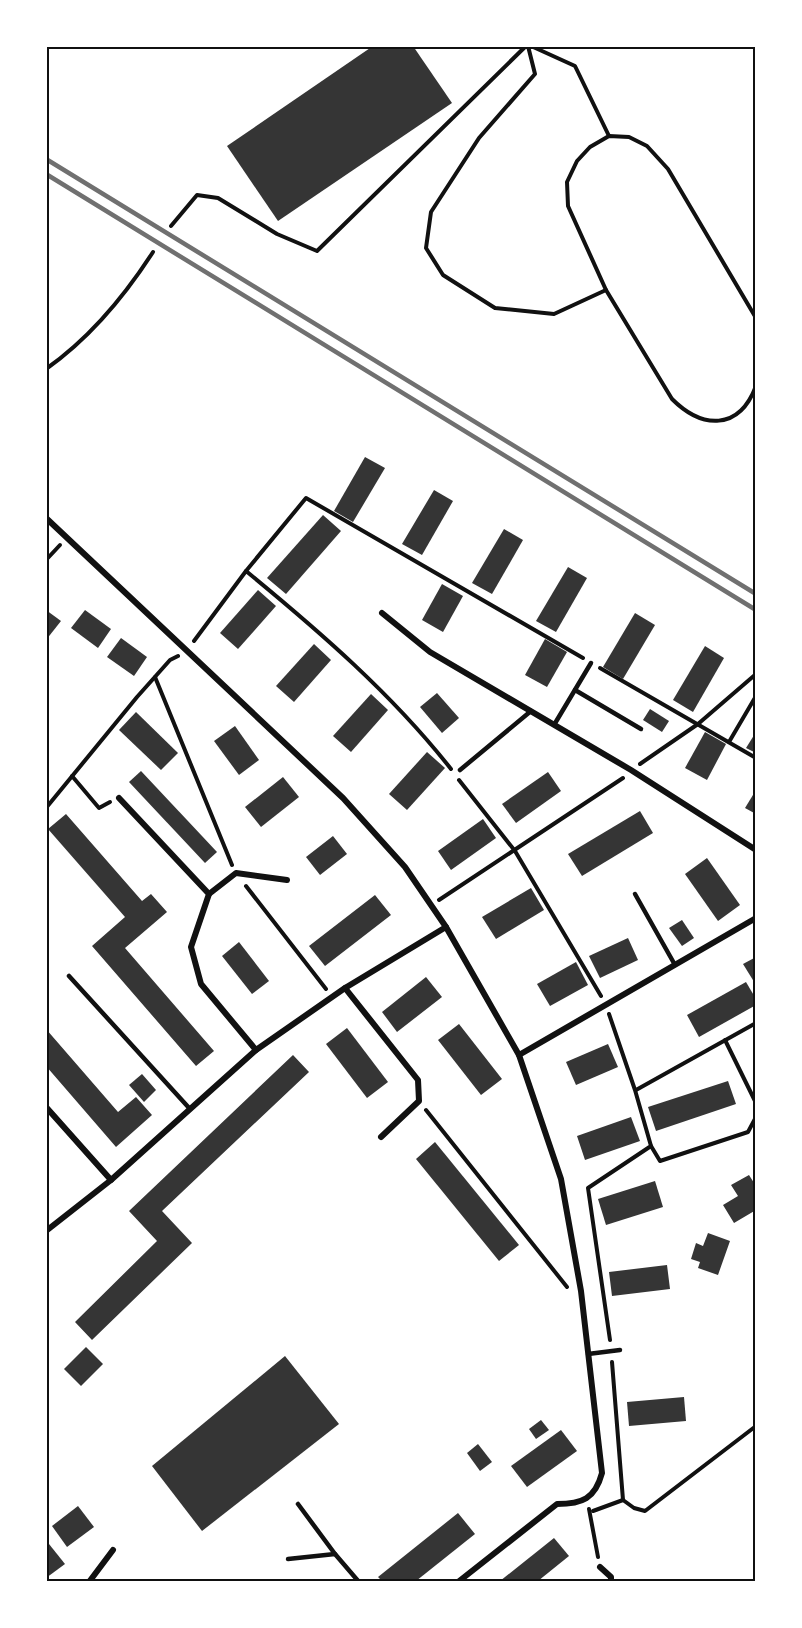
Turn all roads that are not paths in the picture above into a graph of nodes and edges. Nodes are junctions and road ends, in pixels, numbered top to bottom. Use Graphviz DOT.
graph roads {
  1 [pos="46,518"];
  2 [pos="382,613"];
  3 [pos="591,663"];
  4 [pos="575,690"];
  5 [pos="531,711"];
  6 [pos="554,724"];
  7 [pos="641,729"];
  8 [pos="460,770"];
  9 [pos="119,798"];
  10 [pos="756,850"];
  11 [pos="287,880"];
  12 [pos="209,894"];
  13 [pos="635,894"];
  14 [pos="756,918"];
  15 [pos="446,927"];
  16 [pos="675,965"];
  17 [pos="69,976"];
  18 [pos="345,988"];
  19 [pos="256,1050"];
  20 [pos="519,1055"];
  21 [pos="46,1107"];
  22 [pos="190,1109"];
  23 [pos="381,1137"];
  24 [pos="111,1180"];
  25 [pos="46,1231"];
  26 [pos="620,1350"];
  27 [pos="588,1354"];
  28 [pos="298,1504"];
  29 [pos="113,1550"];
  30 [pos="335,1554"];
  31 [pos="288,1559"];
  32 [pos="600,1567"];
  33 [pos="89,1581"];
  34 [pos="359,1581"];
  35 [pos="458,1581"];
  36 [pos="611,1581"];
  1 -- 15 [label="street"];
  2 -- 5 [label="street"];
  3 -- 4 [label="lane"];
  4 -- 6 [label="lane"];
  4 -- 7 [label="lane"];
  5 -- 6 [label="street"];
  5 -- 8 [label="lane"];
  6 -- 10 [label="street"];
  9 -- 12 [label="street"];
  11 -- 12 [label="street"];
  12 -- 19 [label="street"];
  13 -- 16 [label="lane"];
  14 -- 16 [label="street"];
  15 -- 18 [label="street"];
  15 -- 20 [label="street"];
  16 -- 20 [label="street"];
  17 -- 22 [label="lane"];
  18 -- 19 [label="street"];
  18 -- 23 [label="street"];
  19 -- 22 [label="street"];
  20 -- 27 [label="street"];
  21 -- 24 [label="street"];
  22 -- 24 [label="street"];
  24 -- 25 [label="street"];
  26 -- 27 [label="lane"];
  27 -- 35 [label="street"];
  28 -- 30 [label="lane"];
  29 -- 33 [label="street"];
  30 -- 31 [label="lane"];
  30 -- 34 [label="lane"];
  32 -- 36 [label="street"];
}
